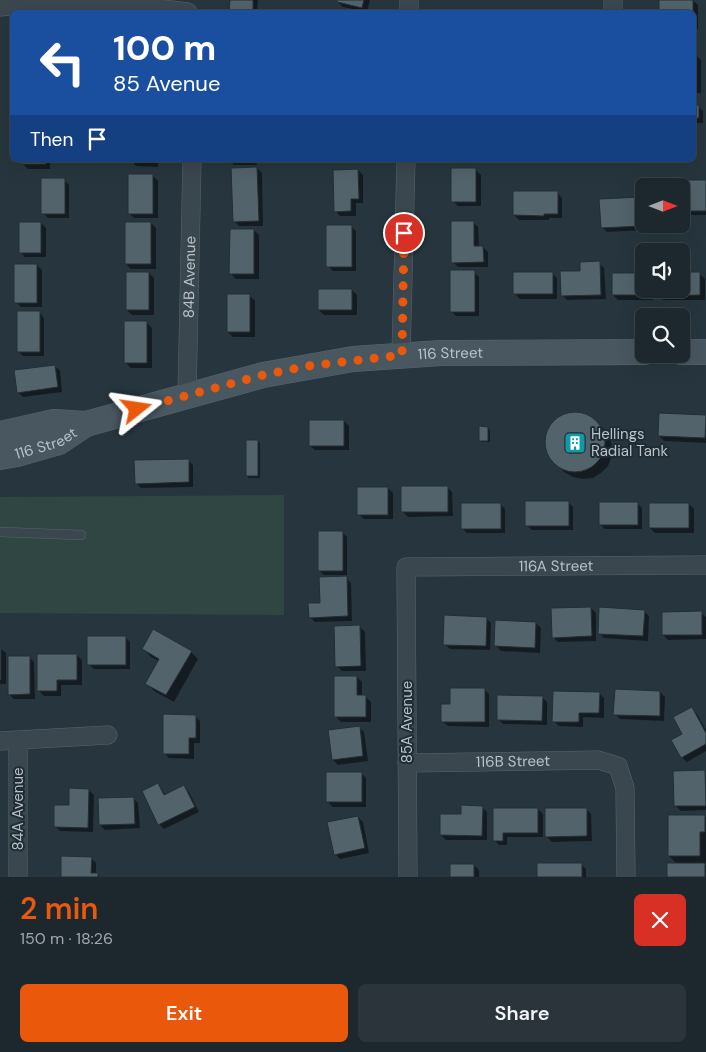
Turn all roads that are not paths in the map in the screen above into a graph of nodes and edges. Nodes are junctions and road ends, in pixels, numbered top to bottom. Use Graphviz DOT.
graph roads {
  1 [pos="0,7"];
  2 [pos="166,10"];
  3 [pos="192,162"];
  4 [pos="406,162"];
  5 [pos="635,352"];
  6 [pos="690,352"];
  7 [pos="706,352"];
  8 [pos="402,355"];
  9 [pos="187,395"];
  10 [pos="86,424"];
  11 [pos="0,434"];
  12 [pos="0,457"];
  13 [pos="0,532"];
  14 [pos="81,535"];
  15 [pos="706,565"];
  16 [pos="406,567"];
  17 [pos="108,735"];
  18 [pos="0,741"];
  19 [pos="18,741"];
  20 [pos="407,763"];
  21 [pos="18,877"];
  22 [pos="408,877"];
  23 [pos="626,877"];
  1 -- 2 [label="street"];
  3 -- 9 [label="street, 84B Avenue"];
  4 -- 8 [label="street"];
  5 -- 8 [label="street, 116 Street"];
  6 -- 7 [label="street"];
  8 -- 9 [label="street, 116 Street"];
  9 -- 10 [label="street, 116 Street"];
  10 -- 11 [label="street, 116 Street"];
  10 -- 12 [label="street, 116 Street"];
  13 -- 14 [label="lane"];
  15 -- 16 [label="street, 116A Street"];
  16 -- 20 [label="street, 85A Avenue"];
  17 -- 19 [label="street"];
  18 -- 19 [label="street"];
  19 -- 21 [label="street, 84A Avenue"];
  20 -- 22 [label="street, 85A Avenue"];
  20 -- 23 [label="street, 116B Street"];
}
